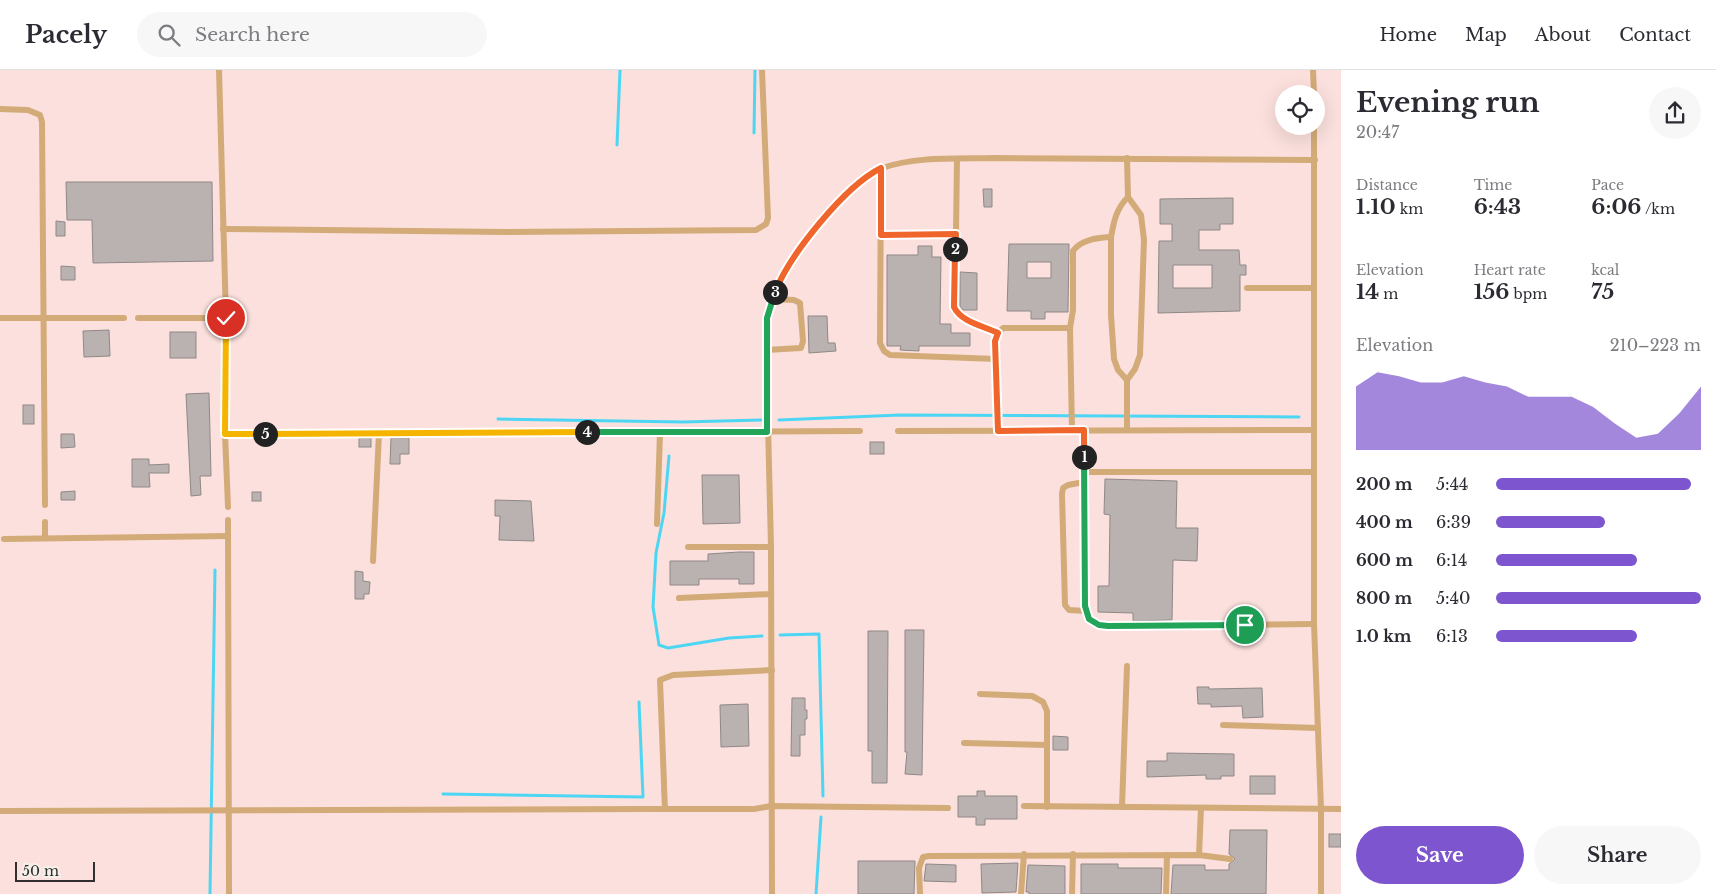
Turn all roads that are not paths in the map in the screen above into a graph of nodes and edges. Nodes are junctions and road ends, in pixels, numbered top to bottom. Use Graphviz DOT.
graph roads {
  1 [pos="219,70"];
  2 [pos="762,70"];
  3 [pos="1313,70"];
  4 [pos="1314,85"];
  5 [pos="0,109"];
  6 [pos="1314,135"];
  7 [pos="1127,158"];
  8 [pos="957,159"];
  9 [pos="1315,160"];
  10 [pos="881,168"];
  11 [pos="1128,197"];
  12 [pos="223,229"];
  13 [pos="956,234"];
  14 [pos="881,235"];
  15 [pos="1111,237"];
  16 [pos="1247,288"];
  17 [pos="1314,288"];
  18 [pos="772,299"];
  19 [pos="0,318"];
  20 [pos="43,318"];
  21 [pos="124,318"];
  22 [pos="138,318"];
  23 [pos="226,318"];
  24 [pos="1070,328"];
  25 [pos="998,333"];
  26 [pos="766,350"];
  27 [pos="996,359"];
  28 [pos="1127,380"];
  29 [pos="1072,430"];
  30 [pos="1084,430"];
  31 [pos="1127,430"];
  32 [pos="1313,430"];
  33 [pos="860,431"];
  34 [pos="898,431"];
  35 [pos="998,431"];
  36 [pos="660,432"];
  37 [pos="767,432"];
  38 [pos="379,433"];
  39 [pos="225,434"];
  40 [pos="1084,472"];
  41 [pos="1314,472"];
  42 [pos="1084,482"];
  43 [pos="45,505"];
  44 [pos="228,507"];
  45 [pos="228,520"];
  46 [pos="45,522"];
  47 [pos="657,524"];
  48 [pos="228,536"];
  49 [pos="45,537"];
  50 [pos="4,539"];
  51 [pos="688,547"];
  52 [pos="771,548"];
  53 [pos="373,561"];
  54 [pos="772,594"];
  55 [pos="680,598"];
  56 [pos="1086,610"];
  57 [pos="1314,624"];
  58 [pos="1127,666"];
  59 [pos="772,670"];
  60 [pos="980,694"];
  61 [pos="1223,725"];
  62 [pos="1318,728"];
  63 [pos="964,743"];
  64 [pos="1046,745"];
  65 [pos="771,806"];
  66 [pos="1024,806"];
  67 [pos="1047,807"];
  68 [pos="1122,807"];
  69 [pos="948,808"];
  70 [pos="1201,808"];
  71 [pos="665,809"];
  72 [pos="1321,809"];
  73 [pos="1341,809"];
  74 [pos="0,811"];
  75 [pos="229,811"];
  76 [pos="1024,854"];
  77 [pos="1073,854"];
  78 [pos="1167,855"];
  79 [pos="1200,855"];
  80 [pos="1230,859"];
  81 [pos="229,894"];
  82 [pos="772,894"];
  83 [pos="920,894"];
  84 [pos="1021,894"];
  85 [pos="1072,894"];
  86 [pos="1166,894"];
  87 [pos="1321,894"];
  1 -- 12 [label="lane"];
  2 -- 12 [label="lane"];
  3 -- 4 [label="lane"];
  5 -- 20 [label="lane"];
  6 -- 9 [label="lane"];
  7 -- 8 [label="lane"];
  7 -- 9 [label="lane"];
  7 -- 11 [label="lane"];
  8 -- 10 [label="lane"];
  8 -- 13 [label="lane"];
  9 -- 17 [label="lane"];
  10 -- 14 [label="lane"];
  10 -- 18 [label="lane"];
  11 -- 15 [label="lane"];
  11 -- 28 [label="lane"];
  12 -- 23 [label="lane"];
  13 -- 14 [label="lane"];
  13 -- 25 [label="lane"];
  14 -- 27 [label="lane"];
  15 -- 24 [label="lane"];
  15 -- 28 [label="lane"];
  16 -- 17 [label="lane"];
  17 -- 32 [label="lane"];
  18 -- 26 [label="lane"];
  18 -- 26 [label="lane"];
  19 -- 20 [label="lane"];
  20 -- 21 [label="lane"];
  20 -- 43 [label="lane"];
  22 -- 23 [label="lane"];
  23 -- 39 [label="lane"];
  24 -- 25 [label="lane"];
  24 -- 29 [label="lane"];
  25 -- 27 [label="lane"];
  26 -- 37 [label="lane"];
  27 -- 35 [label="lane"];
  28 -- 31 [label="lane"];
  29 -- 30 [label="lane"];
  29 -- 35 [label="lane"];
  30 -- 31 [label="lane"];
  30 -- 40 [label="lane"];
  31 -- 32 [label="lane"];
  32 -- 41 [label="lane"];
  33 -- 37 [label="lane"];
  34 -- 35 [label="lane"];
  36 -- 37 [label="lane"];
  36 -- 38 [label="lane"];
  36 -- 47 [label="lane"];
  37 -- 52 [label="lane"];
  38 -- 39 [label="lane"];
  38 -- 53 [label="lane"];
  39 -- 44 [label="lane"];
  40 -- 41 [label="lane"];
  40 -- 42 [label="lane"];
  41 -- 57 [label="lane"];
  42 -- 56 [label="lane"];
  42 -- 56 [label="lane"];
  45 -- 48 [label="lane"];
  46 -- 49 [label="lane"];
  48 -- 49 [label="lane"];
  48 -- 75 [label="lane"];
  49 -- 50 [label="lane"];
  51 -- 52 [label="lane"];
  52 -- 54 [label="lane"];
  54 -- 55 [label="lane"];
  54 -- 59 [label="lane"];
  56 -- 57 [label="lane"];
  57 -- 62 [label="lane"];
  58 -- 68 [label="lane"];
  59 -- 65 [label="lane"];
  59 -- 71 [label="lane"];
  60 -- 64 [label="lane"];
  61 -- 62 [label="lane"];
  62 -- 72 [label="lane"];
  63 -- 64 [label="lane"];
  64 -- 67 [label="lane"];
  65 -- 69 [label="lane"];
  65 -- 71 [label="lane"];
  65 -- 82 [label="lane"];
  66 -- 67 [label="lane"];
  67 -- 68 [label="lane"];
  68 -- 70 [label="lane"];
  70 -- 72 [label="lane"];
  70 -- 79 [label="lane"];
  71 -- 75 [label="lane"];
  72 -- 73 [label="lane"];
  72 -- 87 [label="lane"];
  74 -- 75 [label="lane"];
  75 -- 81 [label="lane"];
  76 -- 77 [label="lane"];
  76 -- 83 [label="lane"];
  76 -- 84 [label="lane"];
  77 -- 78 [label="lane"];
  77 -- 85 [label="lane"];
  78 -- 79 [label="lane"];
  78 -- 86 [label="lane"];
  79 -- 80 [label="lane"];
}
